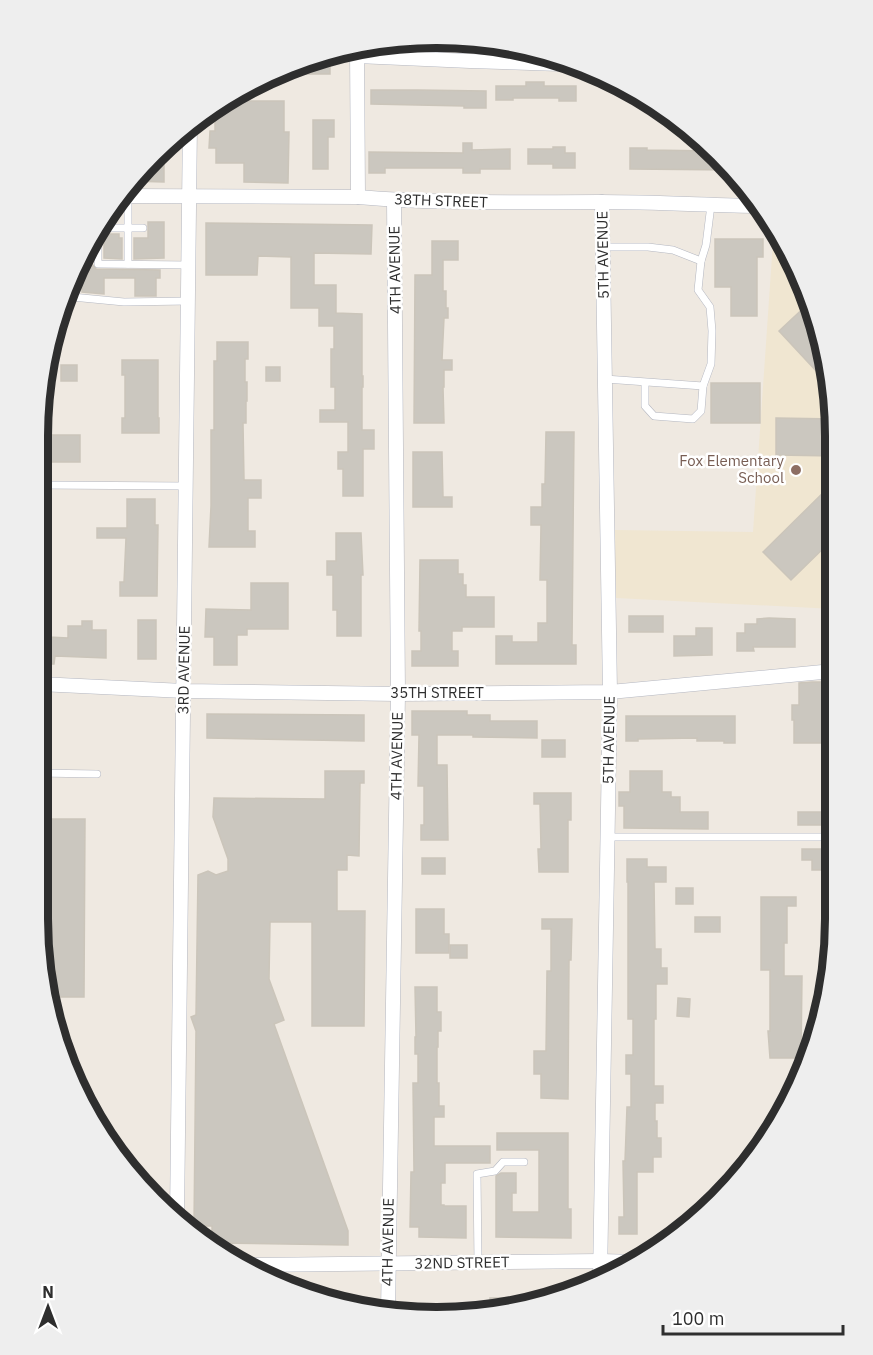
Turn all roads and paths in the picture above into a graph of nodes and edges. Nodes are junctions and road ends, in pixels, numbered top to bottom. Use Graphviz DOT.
graph roads {
  1 [pos="372,53"];
  2 [pos="357,56"];
  3 [pos="540,62"];
  4 [pos="190,136"];
  5 [pos="131,196"];
  6 [pos="189,196"];
  7 [pos="358,197"];
  8 [pos="394,200"];
  9 [pos="602,202"];
  10 [pos="126,203"];
  11 [pos="711,205"];
  12 [pos="749,206"];
  13 [pos="128,228"];
  14 [pos="143,228"];
  15 [pos="108,229"];
  16 [pos="99,245"];
  17 [pos="603,247"];
  18 [pos="701,261"];
  19 [pos="128,264"];
  20 [pos="188,265"];
  21 [pos="75,297"];
  22 [pos="188,301"];
  23 [pos="605,379"];
  24 [pos="645,383"];
  25 [pos="703,386"];
  26 [pos="48,485"];
  27 [pos="186,486"];
  28 [pos="825,672"];
  29 [pos="48,684"];
  30 [pos="184,691"];
  31 [pos="610,692"];
  32 [pos="398,694"];
  33 [pos="48,773"];
  34 [pos="97,774"];
  35 [pos="608,837"];
  36 [pos="825,837"];
  37 [pos="524,1162"];
  38 [pos="177,1208"];
  39 [pos="600,1261"];
  40 [pos="619,1261"];
  41 [pos="478,1263"];
  42 [pos="388,1264"];
  43 [pos="261,1265"];
  44 [pos="600,1270"];
  45 [pos="388,1304"];
  1 -- 3 [label="street"];
  2 -- 7 [label="street"];
  4 -- 6 [label="street, 3RD AVENUE"];
  5 -- 6 [label="street, 38TH STREET"];
  6 -- 7 [label="street, 38TH STREET"];
  6 -- 20 [label="street, 3RD AVENUE"];
  7 -- 8 [label="street, 38TH STREET"];
  8 -- 9 [label="street, 38TH STREET"];
  8 -- 32 [label="street, 4TH AVENUE"];
  9 -- 11 [label="street, 38TH STREET"];
  9 -- 17 [label="street, 5TH AVENUE"];
  10 -- 13 [label="lane"];
  11 -- 12 [label="street, 38TH STREET"];
  11 -- 18 [label="lane"];
  13 -- 14 [label="lane"];
  13 -- 15 [label="lane"];
  13 -- 19 [label="lane"];
  16 -- 19 [label="lane"];
  17 -- 18 [label="lane"];
  17 -- 23 [label="street, 5TH AVENUE"];
  18 -- 25 [label="lane"];
  19 -- 20 [label="lane"];
  20 -- 22 [label="street, 3RD AVENUE"];
  21 -- 22 [label="lane"];
  22 -- 27 [label="street, 3RD AVENUE"];
  23 -- 24 [label="lane"];
  23 -- 31 [label="street, 5TH AVENUE"];
  24 -- 25 [label="lane"];
  24 -- 25 [label="lane"];
  26 -- 27 [label="lane"];
  27 -- 30 [label="street, 3RD AVENUE"];
  28 -- 31 [label="street, 35TH STREET"];
  29 -- 30 [label="street, 35TH STREET"];
  30 -- 32 [label="street, 35TH STREET"];
  30 -- 38 [label="street, 3RD AVENUE"];
  31 -- 32 [label="street, 35TH STREET"];
  31 -- 35 [label="street, 5TH AVENUE"];
  32 -- 42 [label="street, 4TH AVENUE"];
  33 -- 34 [label="lane"];
  35 -- 36 [label="lane"];
  35 -- 39 [label="street, 5TH AVENUE"];
  37 -- 41 [label="lane"];
  39 -- 40 [label="street, 32ND STREET"];
  39 -- 41 [label="street, 32ND STREET"];
  39 -- 44 [label="street, 5TH AVENUE"];
  41 -- 42 [label="street, 32ND STREET"];
  42 -- 43 [label="street, 32ND STREET"];
  42 -- 45 [label="street, 4TH AVENUE"];
}
